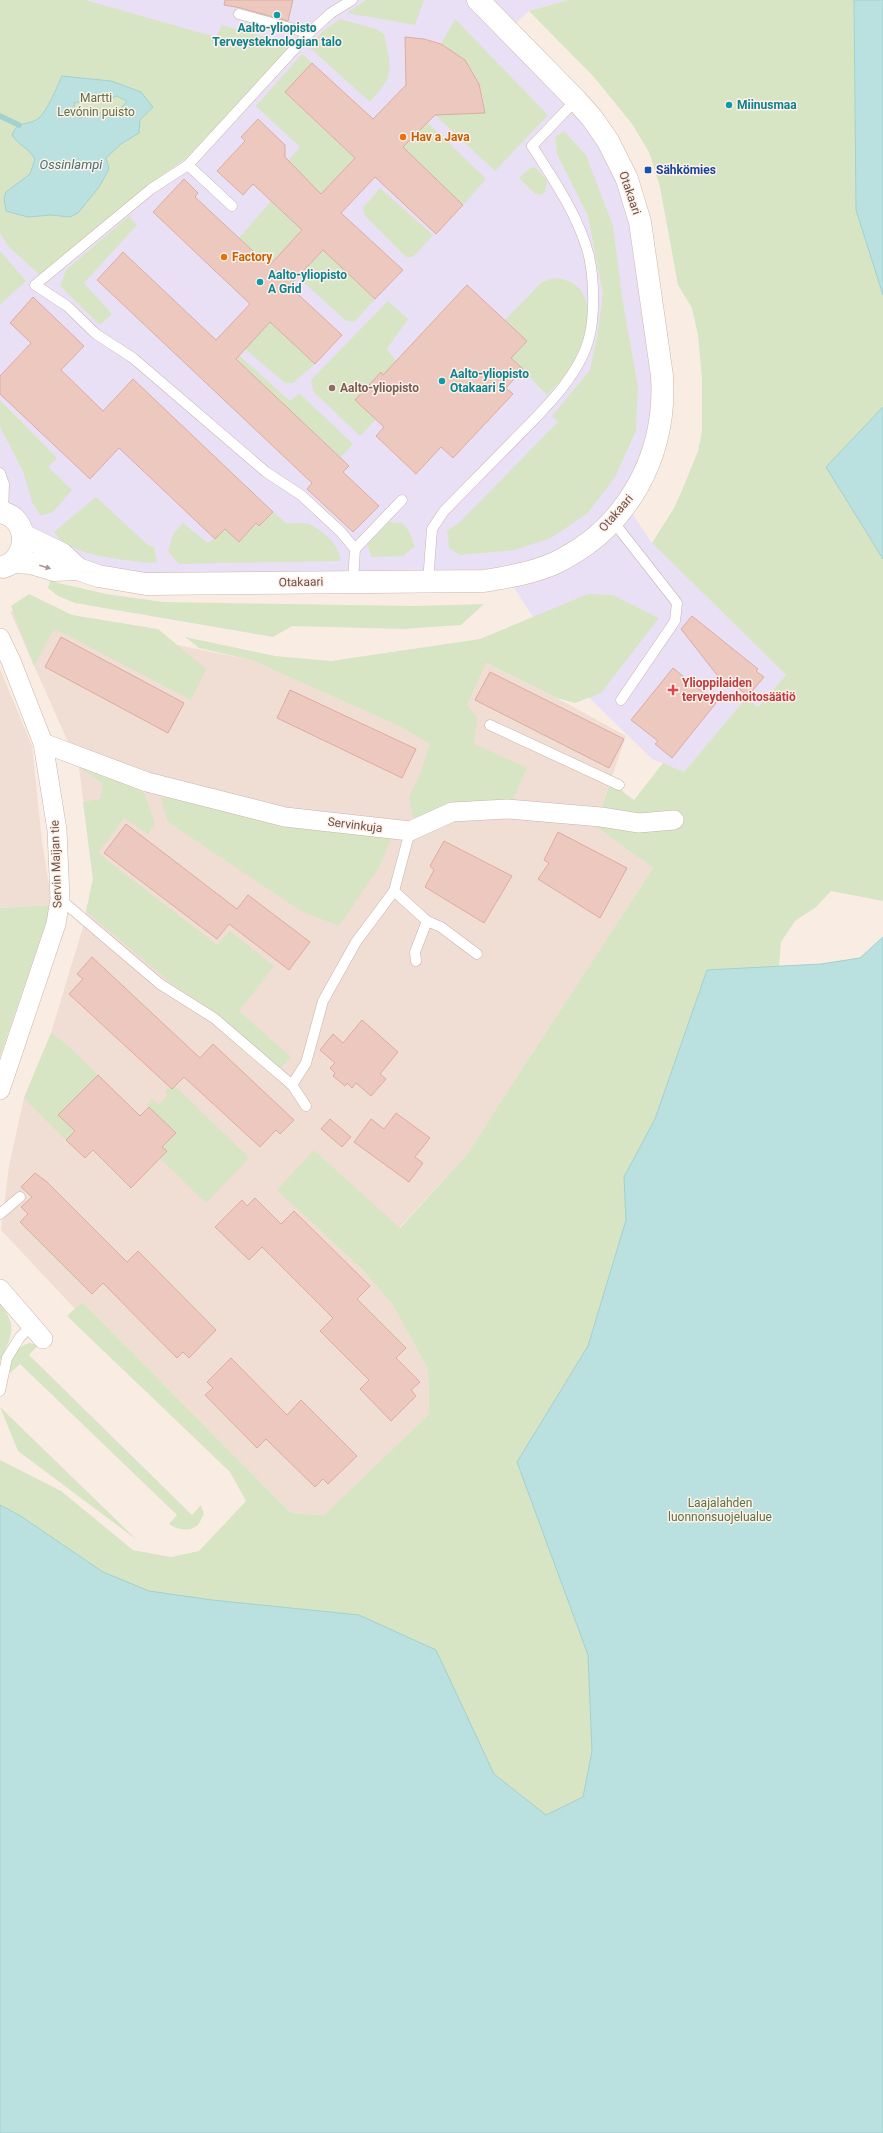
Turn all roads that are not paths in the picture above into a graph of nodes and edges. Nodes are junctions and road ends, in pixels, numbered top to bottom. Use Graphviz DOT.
graph roads {
  1 [pos="352,0"];
  2 [pos="479,0"];
  3 [pos="239,14"];
  4 [pos="309,33"];
  5 [pos="576,100"];
  6 [pos="188,166"];
  7 [pos="232,206"];
  8 [pos="0,473"];
  9 [pos="402,500"];
  10 [pos="2,512"];
  11 [pos="612,520"];
  12 [pos="23,535"];
  13 [pos="355,549"];
  14 [pos="6,565"];
  15 [pos="78,569"];
  16 [pos="353,581"];
  17 [pos="428,582"];
  18 [pos="0,638"];
  19 [pos="621,700"];
  20 [pos="490,725"];
  21 [pos="43,742"];
  22 [pos="620,785"];
  23 [pos="674,820"];
  24 [pos="410,831"];
  25 [pos="394,891"];
  26 [pos="60,899"];
  27 [pos="427,921"];
  28 [pos="477,954"];
  29 [pos="416,961"];
  30 [pos="292,1085"];
  31 [pos="0,1090"];
  32 [pos="306,1106"];
  33 [pos="20,1197"];
  34 [pos="0,1214"];
  35 [pos="0,1289"];
  36 [pos="37,1332"];
  37 [pos="0,1391"];
  1 -- 4 [label="lane"];
  2 -- 5 [label="street, Otakaari"];
  3 -- 4 [label="lane"];
  4 -- 6 [label="lane"];
  5 -- 11 [label="street, Otakaari"];
  5 -- 17 [label="lane"];
  6 -- 7 [label="lane"];
  6 -- 13 [label="lane"];
  8 -- 10 [label="lane"];
  9 -- 13 [label="lane"];
  10 -- 12 [label="street"];
  11 -- 17 [label="street, Otakaari"];
  11 -- 19 [label="lane"];
  12 -- 14 [label="street"];
  12 -- 15 [label="street, Otakaari"];
  13 -- 16 [label="lane"];
  14 -- 15 [label="street, Otakaari, one-way"];
  15 -- 16 [label="street, Otakaari"];
  16 -- 17 [label="street, Otakaari"];
  18 -- 21 [label="street, Servin Maijan tie"];
  20 -- 22 [label="lane"];
  21 -- 24 [label="street, Servinkuja"];
  21 -- 26 [label="street, Servin Maijan tie"];
  23 -- 24 [label="street"];
  24 -- 25 [label="lane"];
  25 -- 27 [label="lane"];
  25 -- 30 [label="lane"];
  26 -- 30 [label="lane"];
  26 -- 31 [label="street, Servin Maijan tie"];
  27 -- 28 [label="lane"];
  27 -- 29 [label="lane"];
  30 -- 32 [label="lane"];
  33 -- 34 [label="lane"];
  35 -- 36 [label="street"];
  36 -- 37 [label="lane"];
}
